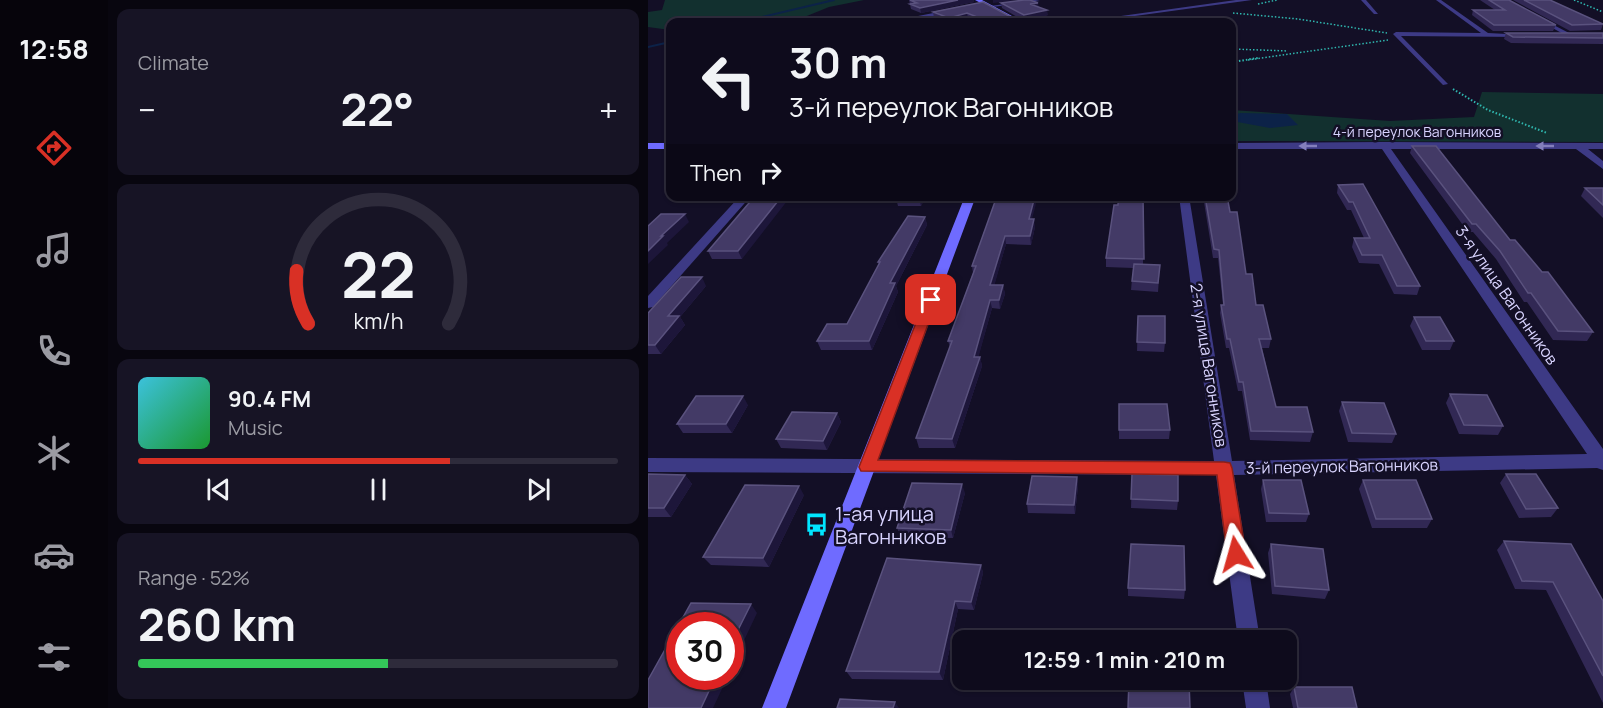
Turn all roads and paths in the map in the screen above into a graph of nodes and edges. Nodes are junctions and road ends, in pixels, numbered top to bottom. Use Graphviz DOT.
graph roads {
  1 [pos="1249,0"];
  2 [pos="1363,0"];
  3 [pos="1438,0"];
  4 [pos="1574,0"];
  5 [pos="1038,2"];
  6 [pos="977,3"];
  7 [pos="989,5"];
  8 [pos="956,9"];
  9 [pos="1603,12"];
  10 [pos="1227,13"];
  11 [pos="1376,13"];
  12 [pos="1532,15"];
  13 [pos="919,18"];
  14 [pos="1013,18"];
  15 [pos="1112,18"];
  16 [pos="1486,34"];
  17 [pos="1533,34"];
  18 [pos="1557,35"];
  19 [pos="1569,35"];
  20 [pos="1580,35"];
  21 [pos="1398,36"];
  22 [pos="1236,49"];
  23 [pos="1300,52"];
  24 [pos="1236,61"];
  25 [pos="1445,84"];
  26 [pos="1384,145"];
  27 [pos="648,146"];
  28 [pos="666,146"];
  29 [pos="1236,146"];
  30 [pos="1578,146"];
  31 [pos="1603,146"];
  32 [pos="1603,166"];
  33 [pos="742,201"];
  34 [pos="968,201"];
  35 [pos="1185,201"];
  36 [pos="648,304"];
  37 [pos="1602,461"];
  38 [pos="648,465"];
  39 [pos="867,467"];
  40 [pos="1224,468"];
  41 [pos="1248,630"];
  42 [pos="1255,690"];
  43 [pos="774,708"];
  44 [pos="1258,708"];
  1 -- 15 [label="street"];
  2 -- 11 [label="lane"];
  3 -- 16 [label="lane"];
  4 -- 9 [label="path"];
  5 -- 7 [label="lane"];
  6 -- 7 [label="street"];
  7 -- 14 [label="street"];
  8 -- 13 [label="lane"];
  10 -- 21 [label="path"];
  12 -- 19 [label="lane"];
  16 -- 17 [label="lane"];
  16 -- 21 [label="lane"];
  18 -- 19 [label="lane"];
  19 -- 20 [label="lane"];
  21 -- 23 [label="path"];
  21 -- 25 [label="lane"];
  22 -- 23 [label="path"];
  23 -- 24 [label="path"];
  25 -- 30 [label="path"];
  26 -- 29 [label="street, 4-й переулок Вагонников, one-way"];
  30 -- 26 [label="street, 4-й переулок Вагонников, one-way"];
  26 -- 37 [label="street, 3-я улица Вагонников"];
  27 -- 28 [label="street"];
  30 -- 31 [label="street, 4-й переулок Вагонников"];
  30 -- 32 [label="street"];
  33 -- 36 [label="street"];
  34 -- 39 [label="street"];
  35 -- 40 [label="street, 2-я улица Вагонников"];
  37 -- 40 [label="street, 3-й переулок Вагонников"];
  38 -- 39 [label="street, 3-й переулок Вагонников"];
  39 -- 40 [label="street, 3-й переулок Вагонников"];
  39 -- 43 [label="street"];
  40 -- 41 [label="street, 2-я улица Вагонников"];
  42 -- 44 [label="street"];
}
